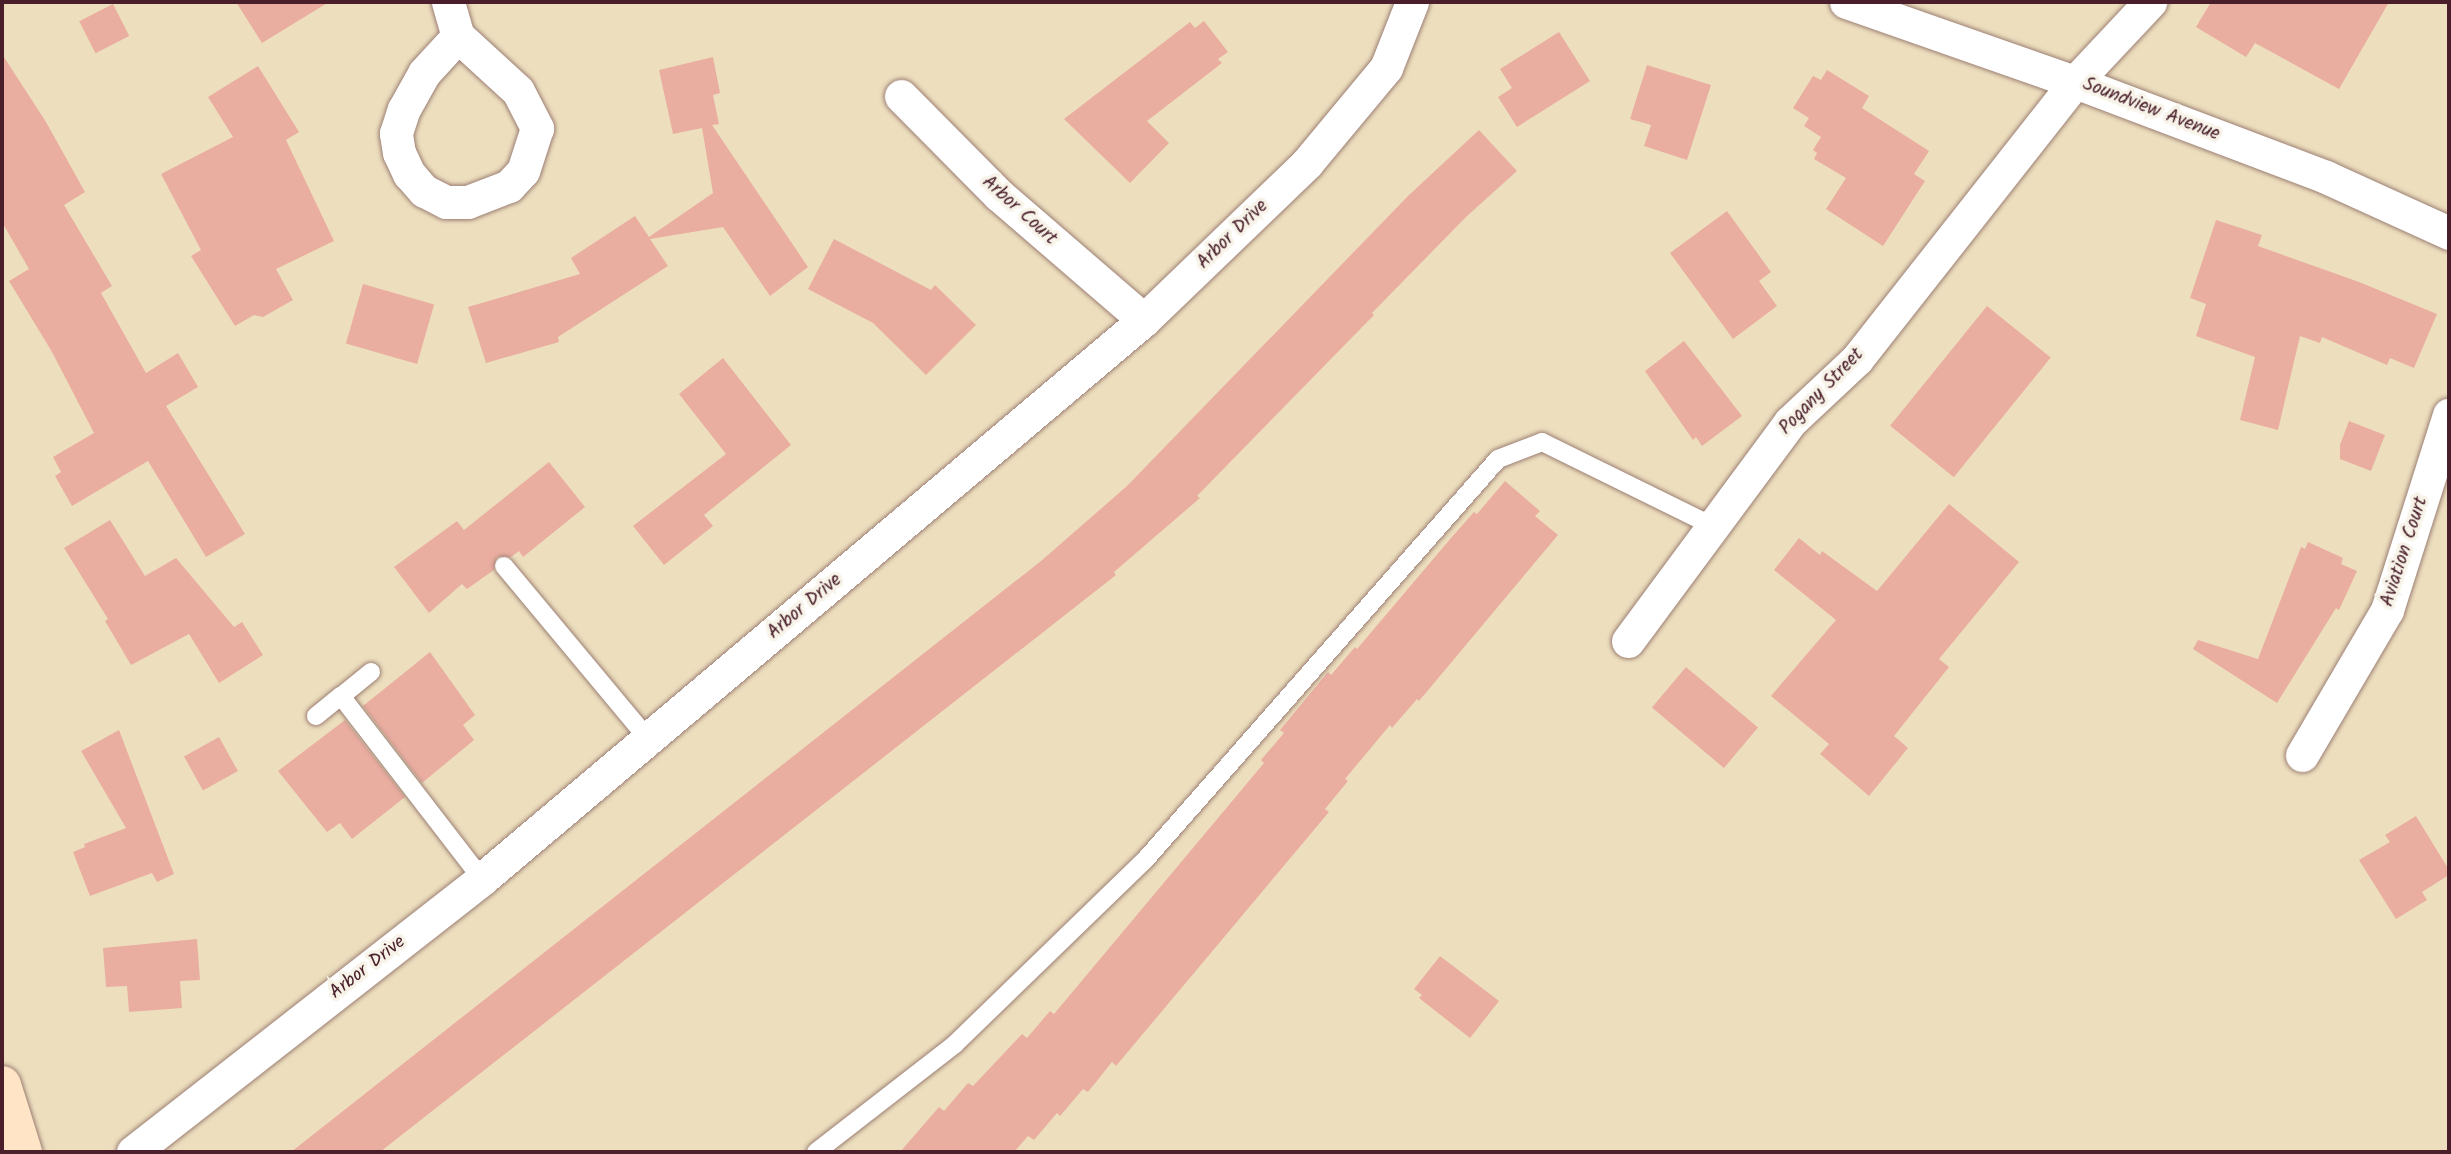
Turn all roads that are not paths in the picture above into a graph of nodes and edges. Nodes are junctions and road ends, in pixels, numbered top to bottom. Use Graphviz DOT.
graph roads {
  1 [pos="448,2"];
  2 [pos="1412,2"];
  3 [pos="1846,2"];
  4 [pos="2150,2"];
  5 [pos="458,36"];
  6 [pos="2075,82"];
  7 [pos="901,96"];
  8 [pos="2449,233"];
  9 [pos="1144,320"];
  10 [pos="2449,415"];
  11 [pos="1711,525"];
  12 [pos="504,566"];
  13 [pos="1628,641"];
  14 [pos="370,672"];
  15 [pos="341,695"];
  16 [pos="316,716"];
  17 [pos="648,739"];
  18 [pos="2302,755"];
  19 [pos="482,879"];
  20 [pos="2,1085"];
  21 [pos="23,1152"];
  22 [pos="133,1152"];
  23 [pos="816,1152"];
  1 -- 5 [label="street"];
  2 -- 9 [label="street, Arbor Drive"];
  3 -- 6 [label="street, Soundview Avenue"];
  4 -- 6 [label="street, Pogany Street"];
  5 -- 5 [label="street"];
  6 -- 8 [label="street, Soundview Avenue"];
  6 -- 11 [label="street, Pogany Street"];
  7 -- 9 [label="street, Arbor Court"];
  9 -- 17 [label="street, Arbor Drive"];
  10 -- 18 [label="street, Aviation Court"];
  11 -- 13 [label="street, Pogany Street"];
  11 -- 23 [label="lane"];
  12 -- 17 [label="lane"];
  14 -- 15 [label="lane"];
  15 -- 16 [label="lane"];
  15 -- 19 [label="lane"];
  17 -- 19 [label="street, Arbor Drive"];
  19 -- 22 [label="street, Arbor Drive"];
  20 -- 21 [label="main road"];
}
